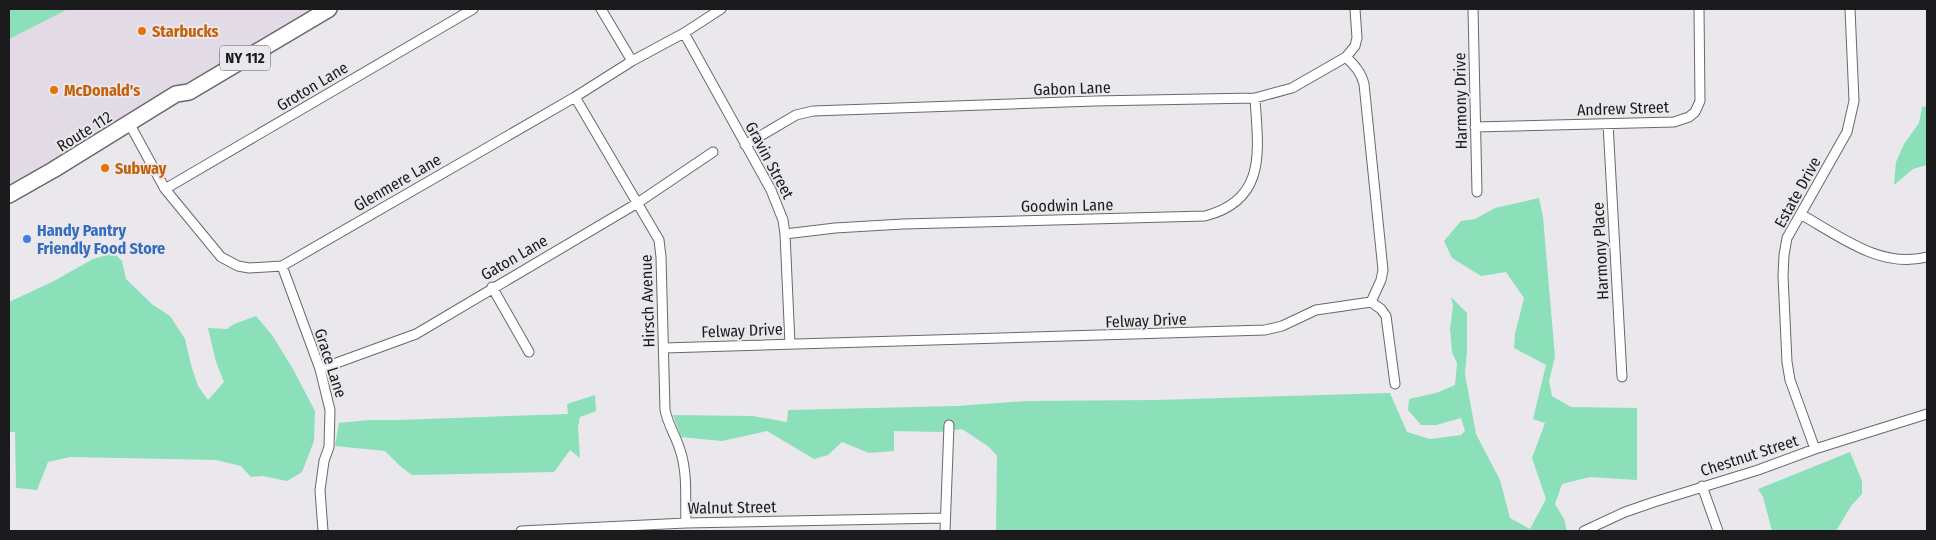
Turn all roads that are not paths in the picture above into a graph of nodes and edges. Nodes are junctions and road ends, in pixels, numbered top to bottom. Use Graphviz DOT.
graph roads {
  1 [pos="312,9"];
  2 [pos="329,9"];
  3 [pos="473,9"];
  4 [pos="601,9"];
  5 [pos="721,9"];
  6 [pos="1355,9"];
  7 [pos="1473,9"];
  8 [pos="1699,9"];
  9 [pos="1850,9"];
  10 [pos="684,33"];
  11 [pos="1346,58"];
  12 [pos="632,61"];
  13 [pos="176,94"];
  14 [pos="575,97"];
  15 [pos="1255,98"];
  16 [pos="129,123"];
  17 [pos="1608,124"];
  18 [pos="1475,127"];
  19 [pos="745,144"];
  20 [pos="713,152"];
  21 [pos="166,188"];
  22 [pos="1477,192"];
  23 [pos="9,194"];
  24 [pos="636,204"];
  25 [pos="1802,215"];
  26 [pos="786,234"];
  27 [pos="1927,257"];
  28 [pos="282,266"];
  29 [pos="492,288"];
  30 [pos="1371,302"];
  31 [pos="790,344"];
  32 [pos="664,348"];
  33 [pos="529,352"];
  34 [pos="320,370"];
  35 [pos="1622,377"];
  36 [pos="1395,384"];
  37 [pos="1927,414"];
  38 [pos="949,425"];
  39 [pos="1815,449"];
  40 [pos="1702,486"];
  41 [pos="944,518"];
  42 [pos="686,523"];
  43 [pos="323,531"];
  44 [pos="521,531"];
  45 [pos="945,531"];
  46 [pos="1584,531"];
  47 [pos="1718,531"];
  1 -- 13 [label="main road, Route 112 / NY 112"];
  2 -- 13 [label="main road, Route 112 / NY 112"];
  3 -- 21 [label="street, Groton Lane"];
  4 -- 12 [label="street"];
  5 -- 10 [label="street, Glenmere Lane"];
  6 -- 11 [label="street"];
  7 -- 18 [label="street, Harmony Drive"];
  8 -- 17 [label="street, Andrew Street"];
  9 -- 25 [label="street, Estate Drive"];
  10 -- 12 [label="street, Glenmere Lane"];
  10 -- 19 [label="street, Gravin Street"];
  11 -- 15 [label="street, Gabon Lane"];
  11 -- 30 [label="street"];
  12 -- 14 [label="street, Glenmere Lane"];
  13 -- 16 [label="main road, Route 112 / NY 112"];
  14 -- 24 [label="street, Hirsch Avenue"];
  14 -- 28 [label="street, Glenmere Lane"];
  15 -- 19 [label="street, Gabon Lane"];
  15 -- 26 [label="street, Goodwin Lane"];
  16 -- 21 [label="street, Glenmere Lane"];
  16 -- 23 [label="main road, Route 112 / NY 112"];
  17 -- 18 [label="street, Andrew Street"];
  17 -- 35 [label="street, Harmony Place"];
  18 -- 22 [label="street, Harmony Drive"];
  19 -- 26 [label="street, Gravin Street"];
  20 -- 24 [label="street, Gaton Lane"];
  21 -- 28 [label="street, Glenmere Lane"];
  24 -- 29 [label="street, Gaton Lane"];
  24 -- 32 [label="street, Hirsch Avenue"];
  25 -- 27 [label="street"];
  25 -- 39 [label="street, Estate Drive"];
  26 -- 31 [label="street, Gravin Street"];
  28 -- 34 [label="street, Grace Lane"];
  29 -- 33 [label="street"];
  29 -- 34 [label="street, Gaton Lane"];
  30 -- 31 [label="street, Felway Drive"];
  30 -- 36 [label="street"];
  31 -- 32 [label="street, Felway Drive"];
  32 -- 42 [label="street, Hirsch Avenue"];
  34 -- 43 [label="street, Grace Lane"];
  37 -- 39 [label="street, Chestnut Street"];
  38 -- 41 [label="street"];
  39 -- 40 [label="street, Chestnut Street"];
  40 -- 46 [label="street, Chestnut Street"];
  40 -- 47 [label="street"];
  41 -- 42 [label="street, Walnut Street"];
  41 -- 45 [label="street"];
  42 -- 44 [label="street, Walnut Street"];
}
